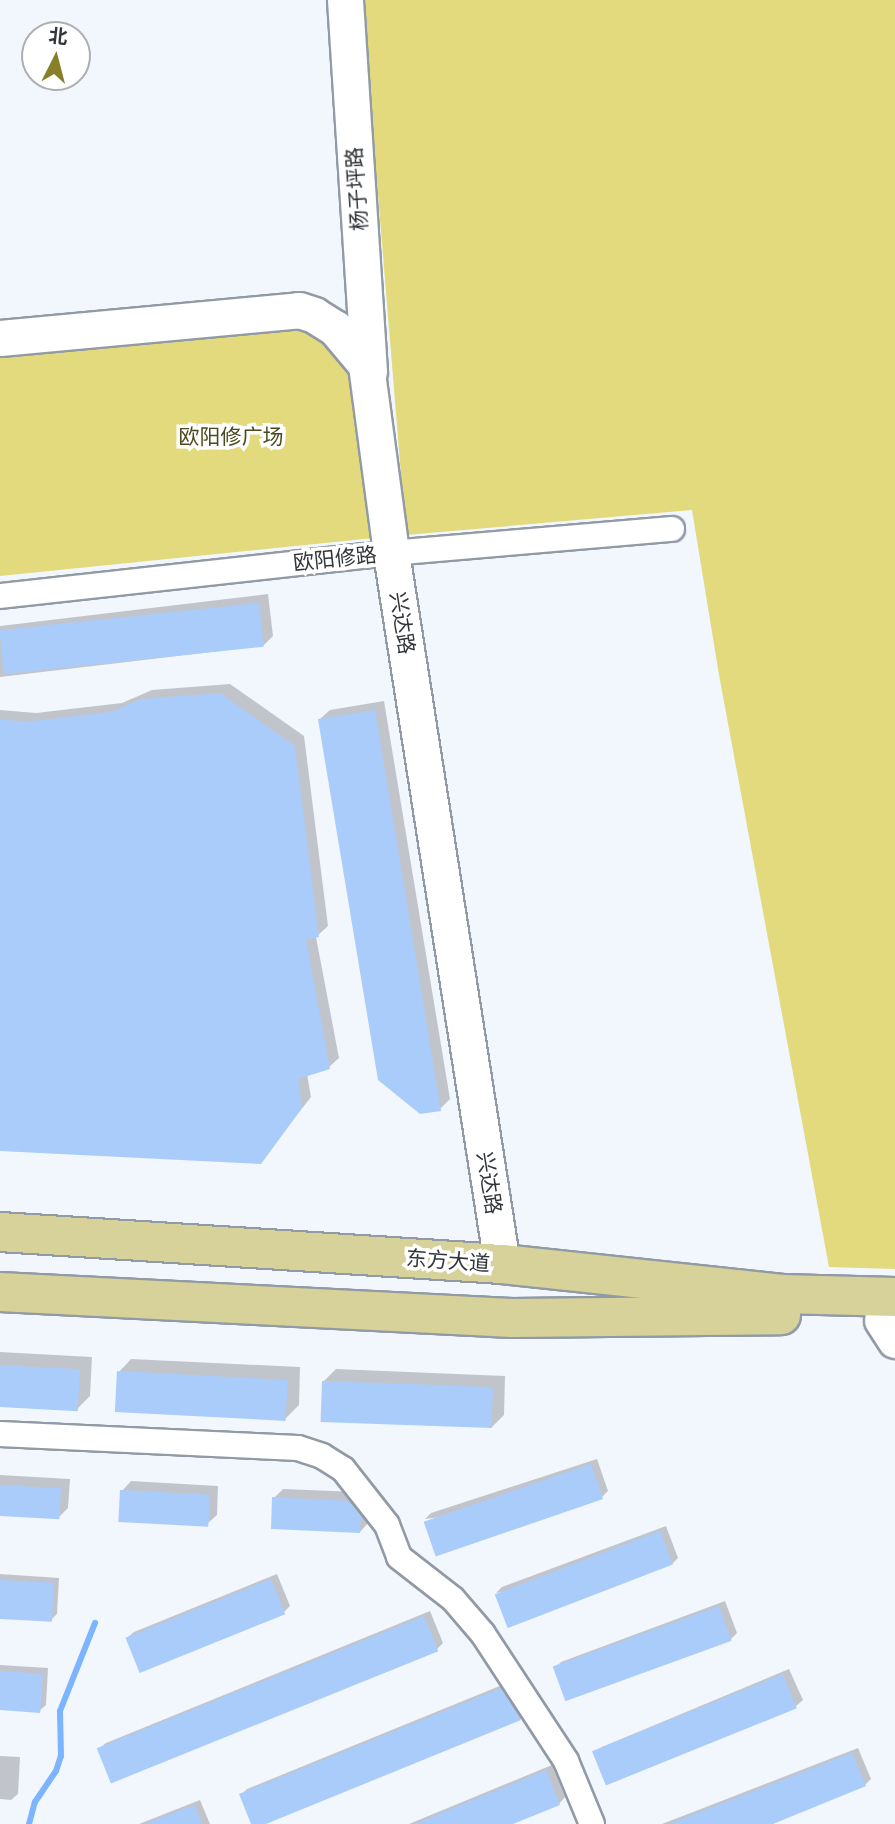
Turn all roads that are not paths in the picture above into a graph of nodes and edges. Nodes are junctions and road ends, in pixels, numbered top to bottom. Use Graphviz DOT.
graph roads {
  1 [pos="325,0"];
  2 [pos="345,0"];
  3 [pos="0,338"];
  4 [pos="348,340"];
  5 [pos="370,378"];
  6 [pos="671,528"];
  7 [pos="391,552"];
  8 [pos="0,596"];
  9 [pos="0,1232"];
  10 [pos="0,1250"];
  11 [pos="502,1264"];
  12 [pos="0,1268"];
  13 [pos="0,1292"];
  14 [pos="783,1304"];
  15 [pos="892,1320"];
  16 [pos="0,1434"];
  17 [pos="592,1824"];
  1 -- 4 [label="street, 杨子坪路"];
  2 -- 5 [label="street, 杨子坪路"];
  3 -- 4 [label="street, 兴达路"];
  4 -- 5 [label="street, 兴达路"];
  5 -- 7 [label="street, 兴达路"];
  6 -- 7 [label="street, 欧阳修路"];
  7 -- 8 [label="street, 欧阳修路"];
  7 -- 11 [label="street, 兴达路"];
  9 -- 11 [label="main road, 东方大道"];
  10 -- 14 [label="main road"];
  11 -- 14 [label="main road, 东方大道"];
  12 -- 14 [label="main road"];
  13 -- 14 [label="main road, 东方大道"];
  14 -- 15 [label="main road, 东方大道"];
  16 -- 17 [label="street"];
}
